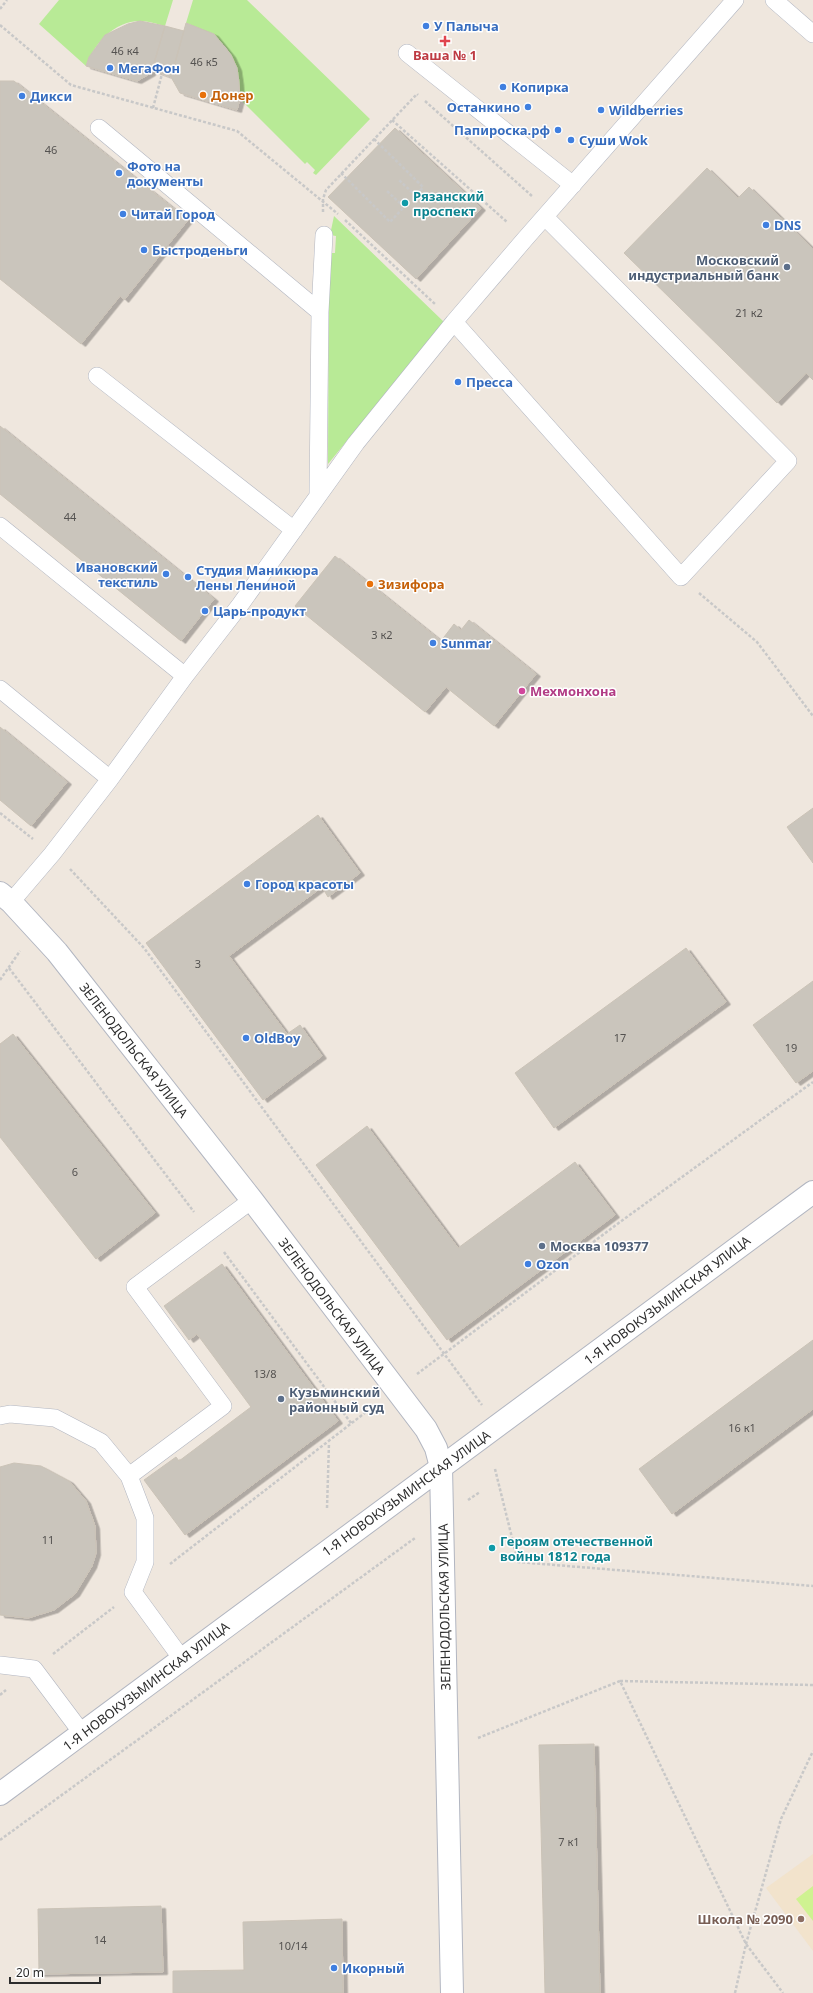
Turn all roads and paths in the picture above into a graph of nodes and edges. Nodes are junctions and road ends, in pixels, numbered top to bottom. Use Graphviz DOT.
graph roads {
  1 [pos="7,0"];
  2 [pos="735,0"];
  3 [pos="774,0"];
  4 [pos="0,9"];
  5 [pos="0,25"];
  6 [pos="813,34"];
  7 [pos="407,53"];
  8 [pos="162,74"];
  9 [pos="153,108"];
  10 [pos="392,120"];
  11 [pos="99,128"];
  12 [pos="374,139"];
  13 [pos="341,173"];
  14 [pos="400,180"];
  15 [pos="573,185"];
  16 [pos="387,191"];
  17 [pos="323,199"];
  18 [pos="544,217"];
  19 [pos="324,234"];
  20 [pos="525,239"];
  21 [pos="320,312"];
  22 [pos="454,322"];
  23 [pos="97,376"];
  24 [pos="318,494"];
  25 [pos="0,526"];
  26 [pos="294,530"];
  27 [pos="681,577"];
  28 [pos="185,676"];
  29 [pos="0,689"];
  30 [pos="813,716"];
  31 [pos="110,779"];
  32 [pos="0,813"];
  33 [pos="52,854"];
  34 [pos="6,898"];
  35 [pos="0,980"];
  36 [pos="813,1082"];
  37 [pos="813,1192"];
  38 [pos="252,1200"];
  39 [pos="209,1232"];
  40 [pos="445,1353"];
  41 [pos="415,1375"];
  42 [pos="376,1404"];
  43 [pos="484,1407"];
  44 [pos="0,1416"];
  45 [pos="351,1423"];
  46 [pos="329,1443"];
  47 [pos="441,1467"];
  48 [pos="495,1469"];
  49 [pos="129,1476"];
  50 [pos="327,1508"];
  51 [pos="370,1570"];
  52 [pos="813,1586"];
  53 [pos="133,1592"];
  54 [pos="182,1659"];
  55 [pos="0,1664"];
  56 [pos="34,1668"];
  57 [pos="620,1681"];
  58 [pos="813,1685"];
  59 [pos="0,1695"];
  60 [pos="82,1733"];
  61 [pos="478,1738"];
  62 [pos="813,1751"];
  63 [pos="0,1794"];
  64 [pos="0,1840"];
  65 [pos="746,1944"];
  66 [pos="452,1993"];
  67 [pos="735,1993"];
  68 [pos="783,1993"];
  1 -- 4 [label="path"];
  2 -- 15 [label="lane"];
  3 -- 6 [label="lane"];
  5 -- 9 [label="path"];
  7 -- 15 [label="lane"];
  8 -- 9 [label="path"];
  9 -- 17 [label="path"];
  10 -- 12 [label="path"];
  10 -- 18 [label="path"];
  10 -- 20 [label="path"];
  11 -- 21 [label="lane"];
  12 -- 13 [label="path"];
  12 -- 14 [label="path"];
  13 -- 16 [label="path"];
  13 -- 17 [label="path"];
  15 -- 18 [label="lane"];
  17 -- 19 [label="path"];
  17 -- 22 [label="path"];
  18 -- 20 [label="lane"];
  18 -- 27 [label="lane"];
  19 -- 21 [label="lane"];
  20 -- 22 [label="lane"];
  21 -- 24 [label="lane"];
  22 -- 24 [label="lane"];
  22 -- 27 [label="lane"];
  23 -- 26 [label="lane"];
  24 -- 26 [label="lane"];
  25 -- 28 [label="lane"];
  26 -- 28 [label="lane"];
  27 -- 30 [label="path"];
  28 -- 31 [label="lane"];
  29 -- 31 [label="lane"];
  31 -- 33 [label="lane"];
  32 -- 33 [label="path"];
  33 -- 34 [label="lane"];
  33 -- 40 [label="path"];
  34 -- 38 [label="street, ЗЕЛЕНОДОЛЬСКАЯ УЛИЦА"];
  35 -- 39 [label="path"];
  36 -- 40 [label="path"];
  37 -- 47 [label="street, 1-Я НОВОКУЗЬМИНСКАЯ УЛИЦА"];
  38 -- 39 [label="lane"];
  38 -- 47 [label="street, ЗЕЛЕНОДОЛЬСКАЯ УЛИЦА"];
  39 -- 45 [label="path"];
  39 -- 49 [label="lane"];
  40 -- 41 [label="path"];
  40 -- 43 [label="path"];
  42 -- 45 [label="path"];
  44 -- 49 [label="lane"];
  45 -- 46 [label="path"];
  46 -- 50 [label="path"];
  46 -- 53 [label="path"];
  47 -- 54 [label="street, 1-Я НОВОКУЗЬМИНСКАЯ УЛИЦА"];
  47 -- 66 [label="street, ЗЕЛЕНОДОЛЬСКАЯ УЛИЦА"];
  48 -- 52 [label="path"];
  49 -- 53 [label="lane"];
  51 -- 64 [label="path"];
  53 -- 54 [label="lane"];
  53 -- 56 [label="path"];
  54 -- 60 [label="street, 1-Я НОВОКУЗЬМИНСКАЯ УЛИЦА"];
  55 -- 56 [label="lane"];
  56 -- 59 [label="path"];
  56 -- 60 [label="lane"];
  57 -- 58 [label="path"];
  57 -- 61 [label="path"];
  57 -- 65 [label="path"];
  60 -- 63 [label="street, 1-Я НОВОКУЗЬМИНСКАЯ УЛИЦА"];
  62 -- 65 [label="path"];
  65 -- 67 [label="path"];
  65 -- 68 [label="path"];
}
